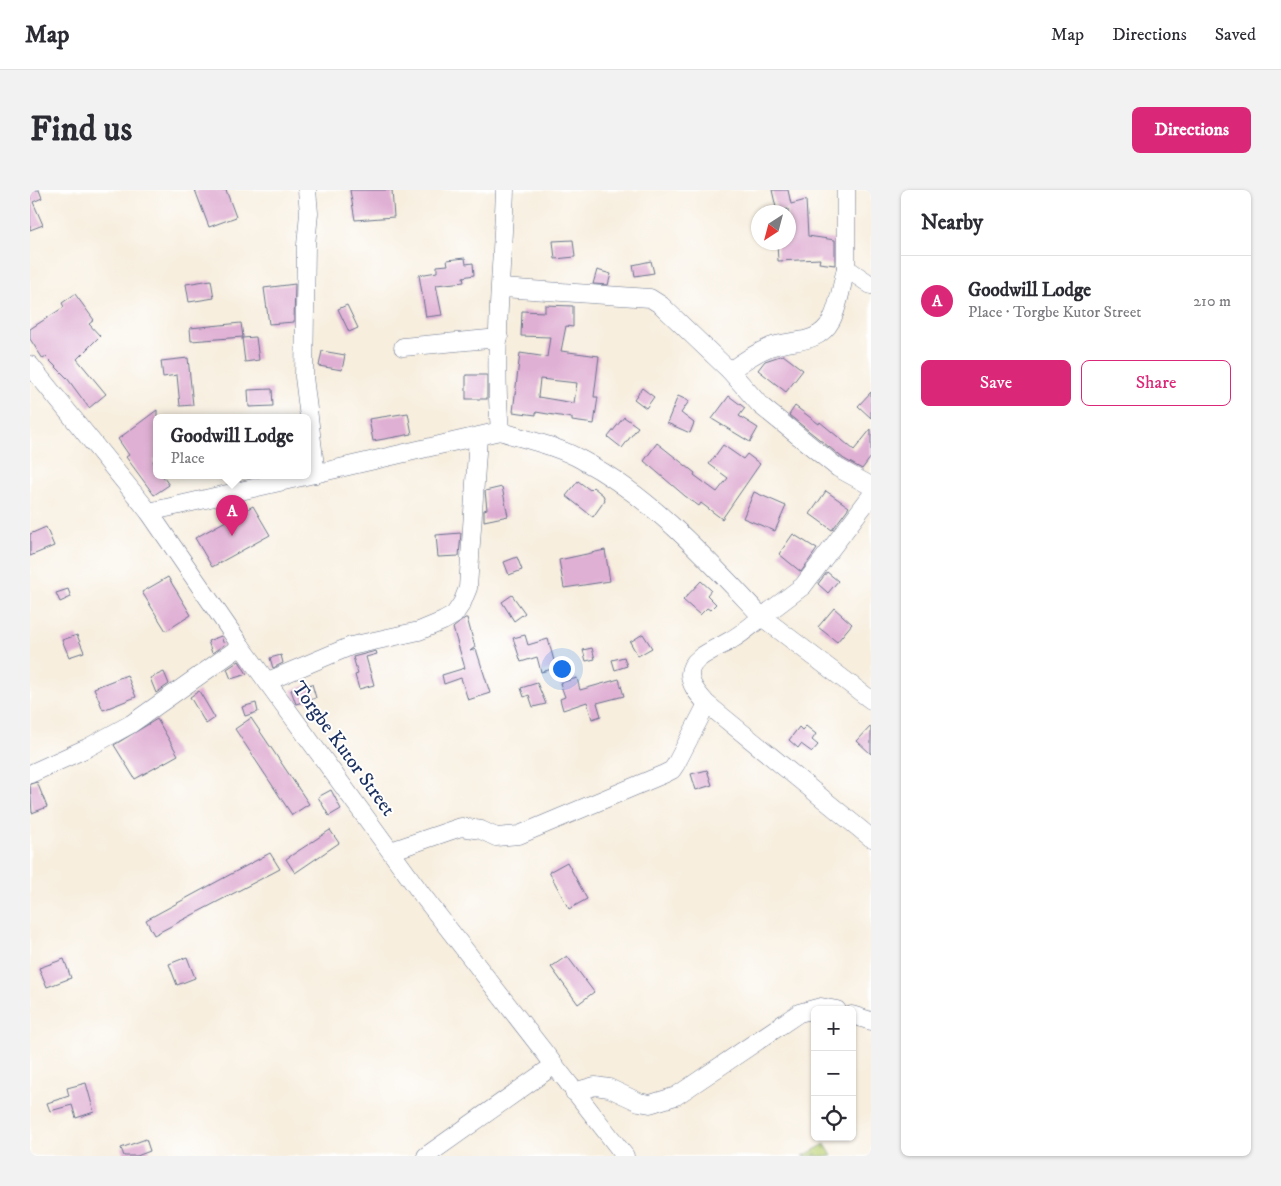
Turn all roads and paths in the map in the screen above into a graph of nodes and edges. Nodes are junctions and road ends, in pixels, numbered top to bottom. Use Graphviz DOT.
graph roads {
  1 [pos="307,190"];
  2 [pos="505,190"];
  3 [pos="846,190"];
  4 [pos="846,268"];
  5 [pos="871,285"];
  6 [pos="501,288"];
  7 [pos="499,338"];
  8 [pos="403,347"];
  9 [pos="30,365"];
  10 [pos="730,371"];
  11 [pos="308,414"];
  12 [pos="500,431"];
  13 [pos="311,434"];
  14 [pos="478,437"];
  15 [pos="316,474"];
  16 [pos="311,475"];
  17 [pos="294,479"];
  18 [pos="871,486"];
  19 [pos="871,496"];
  20 [pos="149,512"];
  21 [pos="762,617"];
  22 [pos="241,646"];
  23 [pos="268,681"];
  24 [pos="871,700"];
  25 [pos="707,704"];
  26 [pos="30,774"];
  27 [pos="871,838"];
  28 [pos="390,851"];
  29 [pos="811,1009"];
  30 [pos="856,1016"];
  31 [pos="871,1021"];
  32 [pos="553,1066"];
  33 [pos="574,1092"];
  34 [pos="426,1156"];
  35 [pos="625,1156"];
  1 -- 11 [label="street"];
  2 -- 6 [label="street"];
  3 -- 4 [label="street"];
  4 -- 5 [label="street"];
  4 -- 10 [label="street"];
  6 -- 7 [label="street"];
  6 -- 10 [label="street"];
  7 -- 8 [label="street"];
  7 -- 12 [label="street"];
  9 -- 20 [label="street, Torgbe Kutor Street"];
  10 -- 18 [label="street"];
  12 -- 14 [label="street"];
  12 -- 21 [label="street"];
  13 -- 15 [label="street"];
  14 -- 15 [label="street"];
  14 -- 23 [label="street"];
  15 -- 16 [label="street"];
  17 -- 20 [label="street"];
  19 -- 21 [label="street"];
  20 -- 22 [label="street, Torgbe Kutor Street"];
  21 -- 24 [label="street"];
  21 -- 25 [label="street"];
  22 -- 23 [label="street, Torgbe Kutor Street"];
  22 -- 26 [label="street"];
  23 -- 28 [label="street, Torgbe Kutor Street"];
  25 -- 27 [label="street"];
  25 -- 28 [label="street"];
  28 -- 32 [label="street, Torgbe Kutor Street"];
  29 -- 33 [label="street"];
  30 -- 31 [label="street"];
  32 -- 33 [label="street, Torgbe Kutor Street"];
  32 -- 34 [label="street"];
  33 -- 35 [label="street, Torgbe Kutor Street"];
}
